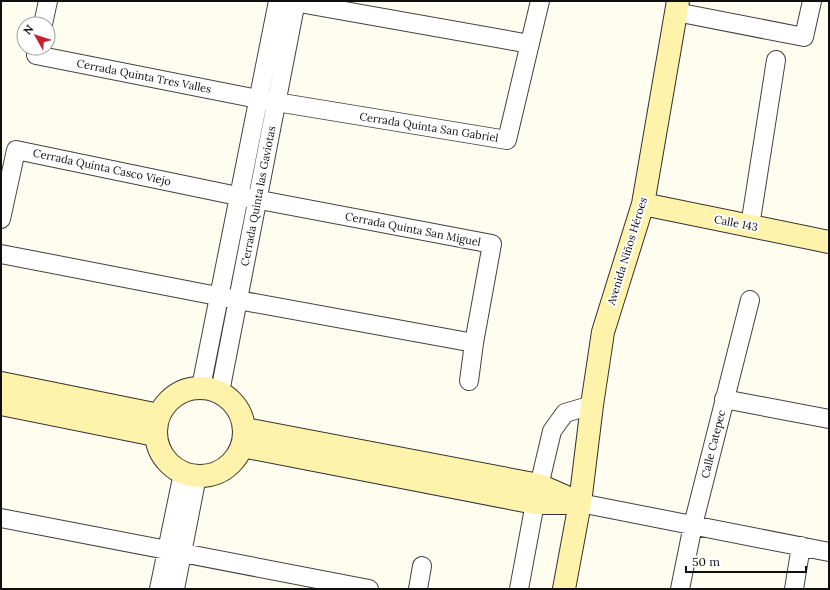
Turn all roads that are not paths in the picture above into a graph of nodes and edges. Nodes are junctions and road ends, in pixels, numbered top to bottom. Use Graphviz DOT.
graph roads {
  1 [pos="48,1"];
  2 [pos="278,1"];
  3 [pos="293,1"];
  4 [pos="540,1"];
  5 [pos="812,1"];
  6 [pos="677,7"];
  7 [pos="45,16"];
  8 [pos="530,44"];
  9 [pos="41,56"];
  10 [pos="776,60"];
  11 [pos="258,99"];
  12 [pos="276,102"];
  13 [pos="239,196"];
  14 [pos="257,199"];
  15 [pos="643,204"];
  16 [pos="1,219"];
  17 [pos="750,226"];
  18 [pos="829,242"];
  19 [pos="1,254"];
  20 [pos="219,296"];
  21 [pos="238,300"];
  22 [pos="750,300"];
  23 [pos="474,343"];
  24 [pos="469,381"];
  25 [pos="1,383"];
  26 [pos="211,389"];
  27 [pos="724,399"];
  28 [pos="1,404"];
  29 [pos="592,405"];
  30 [pos="829,419"];
  31 [pos="157,425"];
  32 [pos="243,437"];
  33 [pos="190,475"];
  34 [pos="537,494"];
  35 [pos="580,503"];
  36 [pos="1,518"];
  37 [pos="693,525"];
  38 [pos="801,546"];
  39 [pos="175,551"];
  40 [pos="829,552"];
  41 [pos="422,566"];
  42 [pos="159,589"];
  43 [pos="174,589"];
  44 [pos="369,589"];
  45 [pos="418,589"];
  46 [pos="519,589"];
  47 [pos="564,589"];
  48 [pos="680,589"];
  49 [pos="794,589"];
  1 -- 7 [label="street"];
  2 -- 11 [label="street, Cerrada Quinta las Gaviotas"];
  3 -- 8 [label="street"];
  3 -- 12 [label="street, Cerrada Quinta las Gaviotas"];
  4 -- 8 [label="street, Cerrada Quinta San Gabriel"];
  5 -- 6 [label="street"];
  6 -- 15 [label="street, Avenida Niños Héroes"];
  8 -- 12 [label="street, Cerrada Quinta San Gabriel"];
  9 -- 11 [label="street, Cerrada Quinta Tres Valles"];
  10 -- 17 [label="street"];
  11 -- 12 [label="street"];
  11 -- 13 [label="street, Cerrada Quinta las Gaviotas"];
  12 -- 14 [label="street, Cerrada Quinta las Gaviotas"];
  13 -- 14 [label="street, Cerrada Quinta Casco Viejo"];
  13 -- 16 [label="street, Cerrada Quinta Casco Viejo"];
  13 -- 20 [label="street, Cerrada Quinta las Gaviotas"];
  14 -- 21 [label="street, Cerrada Quinta las Gaviotas"];
  14 -- 23 [label="street, Cerrada Quinta San Miguel"];
  15 -- 17 [label="street, Calle 143"];
  15 -- 29 [label="street, Avenida Niños Héroes"];
  17 -- 18 [label="street, Calle 143"];
  19 -- 20 [label="street"];
  20 -- 21 [label="street"];
  20 -- 26 [label="street, Cerrada Quinta las Gaviotas"];
  21 -- 23 [label="street"];
  21 -- 26 [label="street, Cerrada Quinta las Gaviotas"];
  22 -- 27 [label="street, Calle Catepec"];
  23 -- 24 [label="street, Cerrada Quinta San Miguel"];
  25 -- 31 [label="street"];
  26 -- 31 [label="street"];
  26 -- 32 [label="street"];
  27 -- 30 [label="street"];
  27 -- 37 [label="street, Calle Catepec"];
  28 -- 31 [label="street"];
  29 -- 34 [label="street"];
  29 -- 35 [label="street, Avenida Niños Héroes"];
  31 -- 33 [label="street"];
  32 -- 33 [label="street"];
  32 -- 34 [label="street"];
  33 -- 39 [label="street"];
  34 -- 35 [label="street"];
  34 -- 46 [label="street"];
  35 -- 37 [label="street"];
  35 -- 47 [label="street, Avenida Niños Héroes"];
  36 -- 39 [label="street"];
  37 -- 38 [label="street"];
  37 -- 48 [label="street, Calle Catepec"];
  38 -- 40 [label="street"];
  38 -- 49 [label="street"];
  39 -- 42 [label="street"];
  39 -- 43 [label="street"];
  39 -- 44 [label="street"];
  41 -- 45 [label="street"];
}
